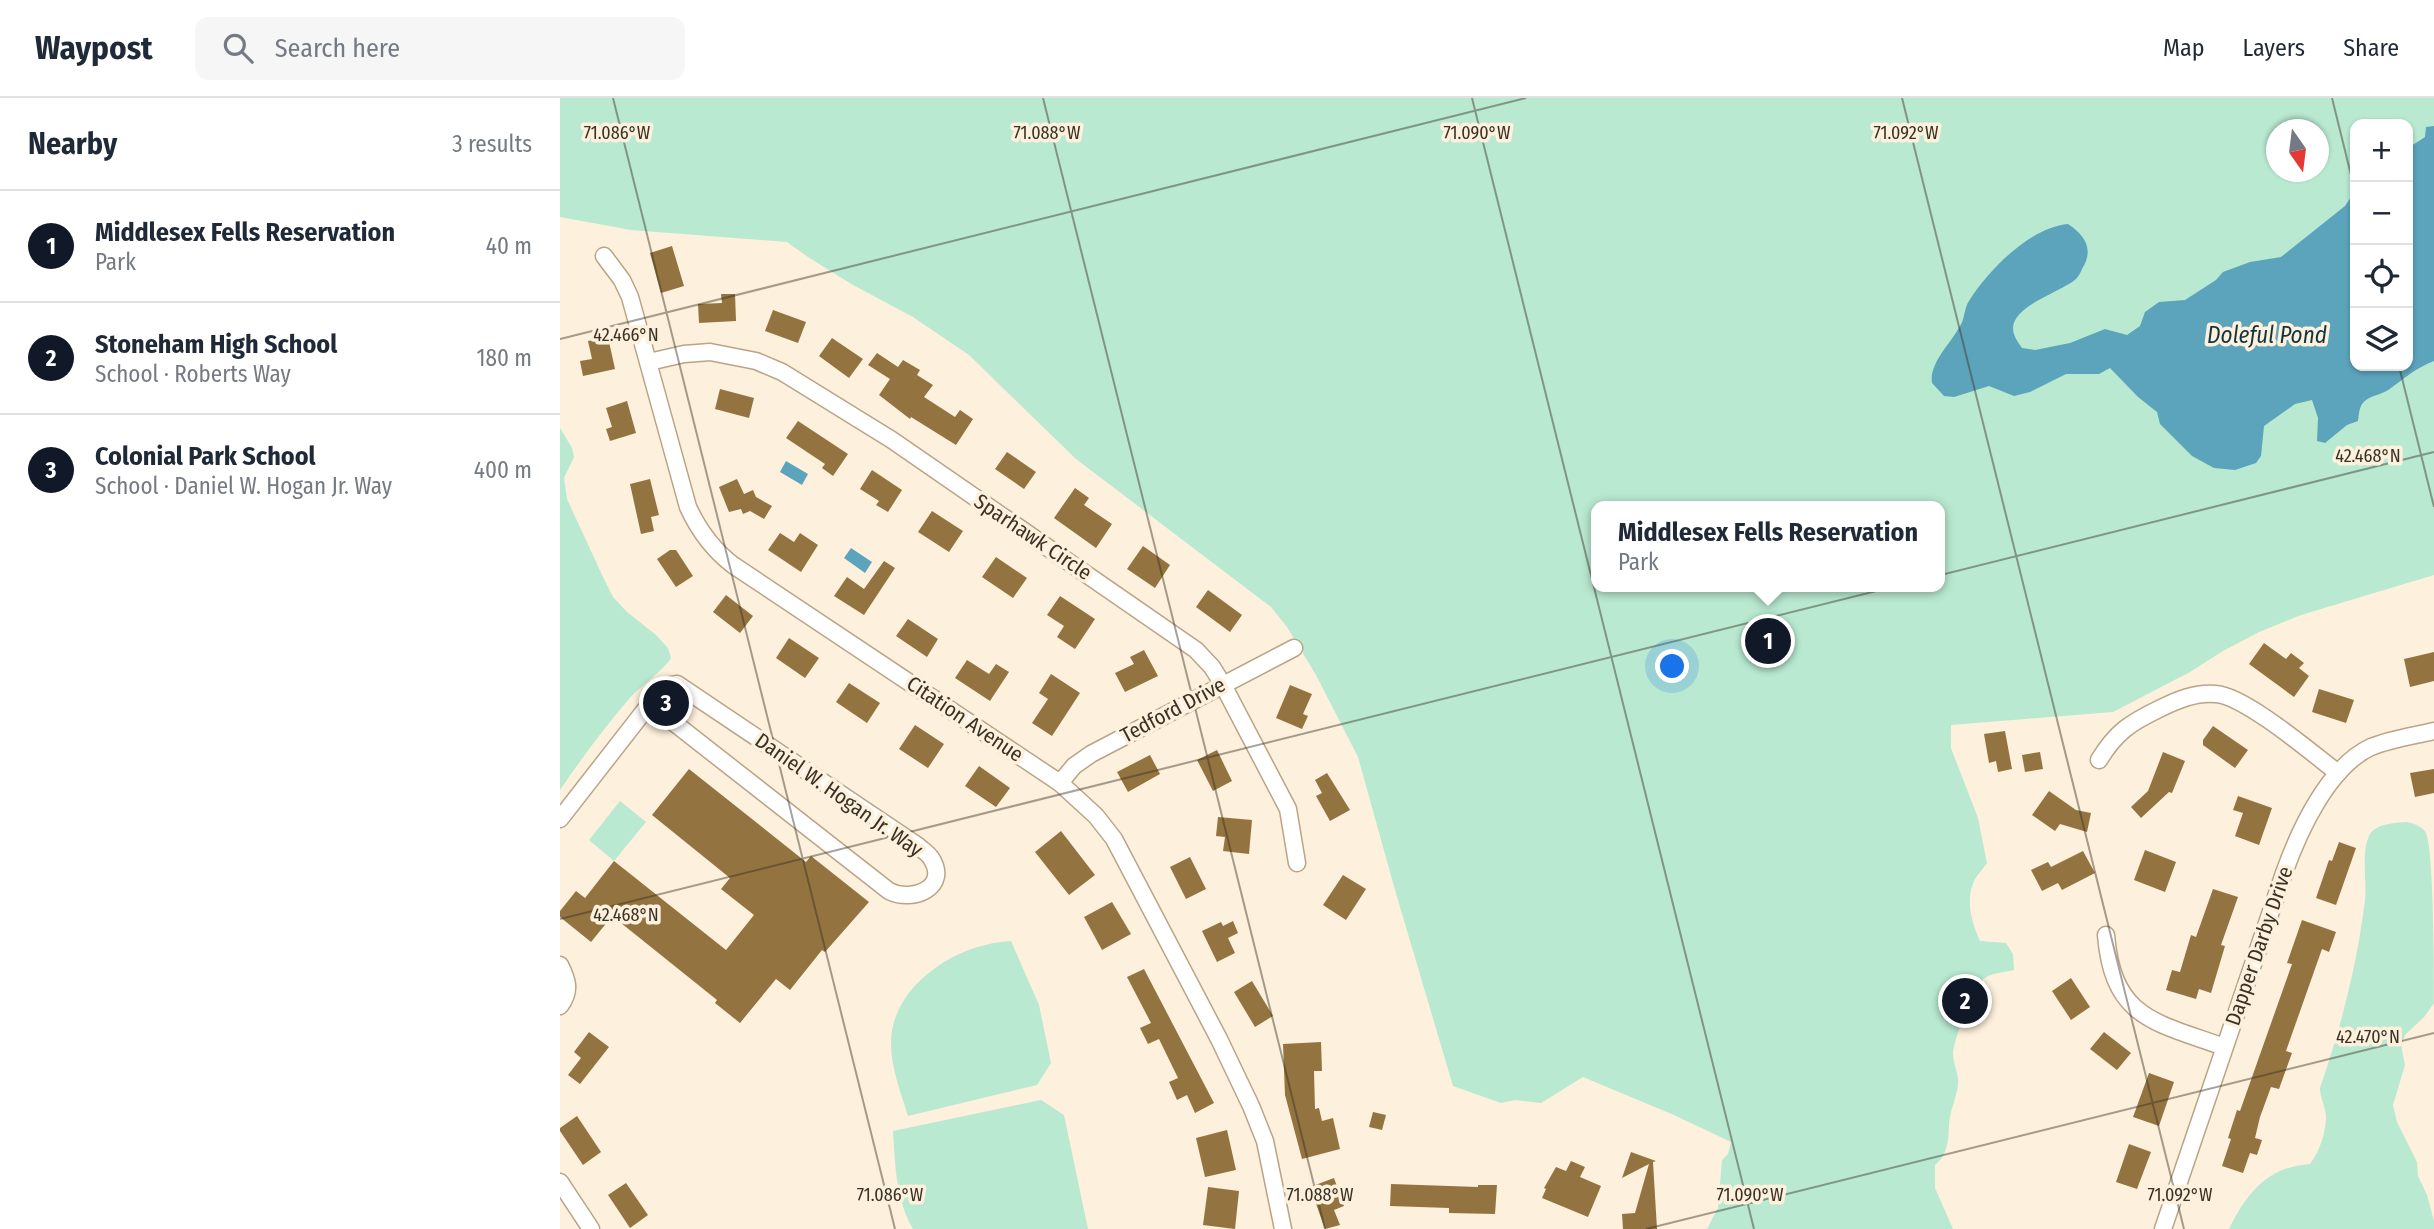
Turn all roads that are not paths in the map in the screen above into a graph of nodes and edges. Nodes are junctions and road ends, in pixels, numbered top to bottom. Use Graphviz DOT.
graph roads {
  1 [pos="604,256"];
  2 [pos="649,362"];
  3 [pos="1294,648"];
  4 [pos="1222,683"];
  5 [pos="641,715"];
  6 [pos="2434,731"];
  7 [pos="2099,760"];
  8 [pos="2338,773"];
  9 [pos="1060,783"];
  10 [pos="560,819"];
  11 [pos="1297,863"];
  12 [pos="2106,934"];
  13 [pos="560,965"];
  14 [pos="560,1006"];
  15 [pos="2224,1047"];
  16 [pos="560,1182"];
  17 [pos="591,1229"];
  18 [pos="1283,1229"];
  19 [pos="2163,1229"];
  1 -- 2 [label="street, Citation Avenue"];
  2 -- 4 [label="street, Sparhawk Circle"];
  2 -- 9 [label="street, Citation Avenue"];
  3 -- 4 [label="street, Tedford Drive"];
  4 -- 9 [label="street, Tedford Drive"];
  4 -- 11 [label="street, Sparhawk Circle"];
  5 -- 5 [label="street, Daniel W. Hogan Jr. Way"];
  5 -- 10 [label="street, Daniel W. Hogan Jr. Way"];
  6 -- 8 [label="street, Dapper Darby Drive"];
  7 -- 8 [label="street"];
  8 -- 15 [label="street, Dapper Darby Drive"];
  9 -- 18 [label="street, Citation Avenue"];
  12 -- 15 [label="street"];
  13 -- 14 [label="street"];
  15 -- 19 [label="street, Dapper Darby Drive"];
  16 -- 17 [label="street"];
}
